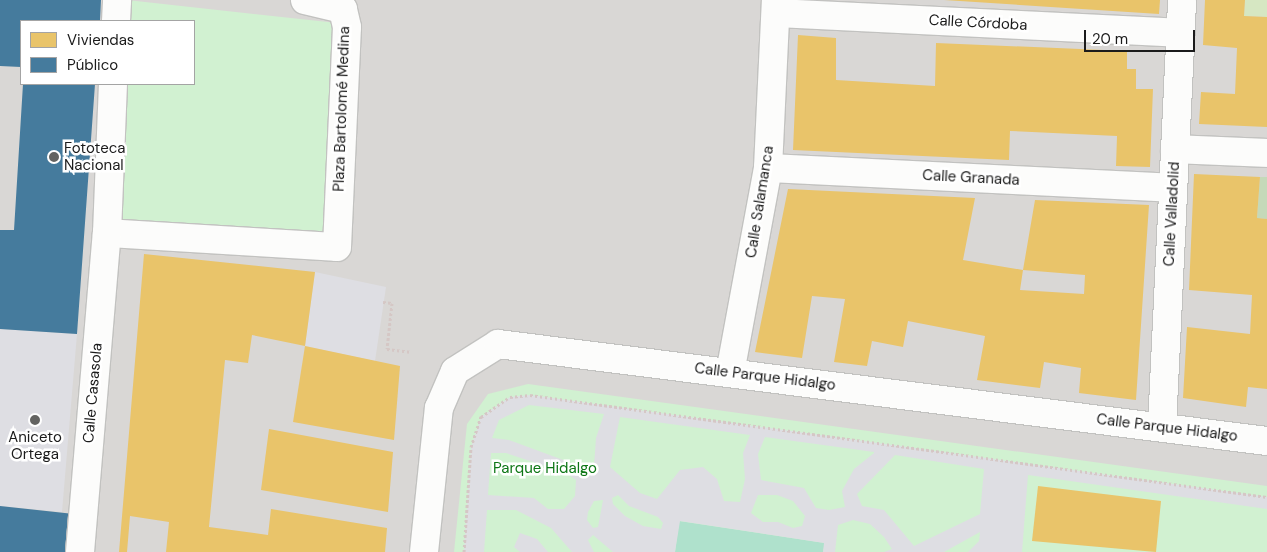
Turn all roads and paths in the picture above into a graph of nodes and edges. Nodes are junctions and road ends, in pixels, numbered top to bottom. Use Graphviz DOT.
graph roads {
  1 [pos="116,0"];
  2 [pos="305,0"];
  3 [pos="1182,0"];
  4 [pos="776,7"];
  5 [pos="116,20"];
  6 [pos="1180,33"];
  7 [pos="113,85"];
  8 [pos="1175,149"];
  9 [pos="1267,153"];
  10 [pos="768,168"];
  11 [pos="1173,188"];
  12 [pos="107,233"];
  13 [pos="383,302"];
  14 [pos="412,352"];
  15 [pos="730,373"];
  16 [pos="1162,427"];
  17 [pos="1267,441"];
  18 [pos="1267,497"];
  19 [pos="80,552"];
  20 [pos="424,552"];
  21 [pos="464,552"];
  1 -- 5 [label="street"];
  2 -- 12 [label="street, Plaza Bartolomé Medina"];
  3 -- 6 [label="street, Calle Valladolid"];
  4 -- 6 [label="street, Calle Córdoba"];
  4 -- 10 [label="street, Calle Salamanca"];
  6 -- 8 [label="street, Calle Valladolid"];
  7 -- 12 [label="street"];
  8 -- 9 [label="street"];
  8 -- 11 [label="street, Calle Valladolid"];
  10 -- 11 [label="street, Calle Granada"];
  10 -- 15 [label="street, Calle Salamanca"];
  11 -- 16 [label="street, Calle Valladolid"];
  12 -- 19 [label="street, Calle Casasola"];
  13 -- 14 [label="path"];
  15 -- 16 [label="street, Calle Parque Hidalgo"];
  15 -- 20 [label="street, Calle Parque Hidalgo"];
  16 -- 17 [label="street, Calle Parque Hidalgo"];
  18 -- 21 [label="path"];
}
